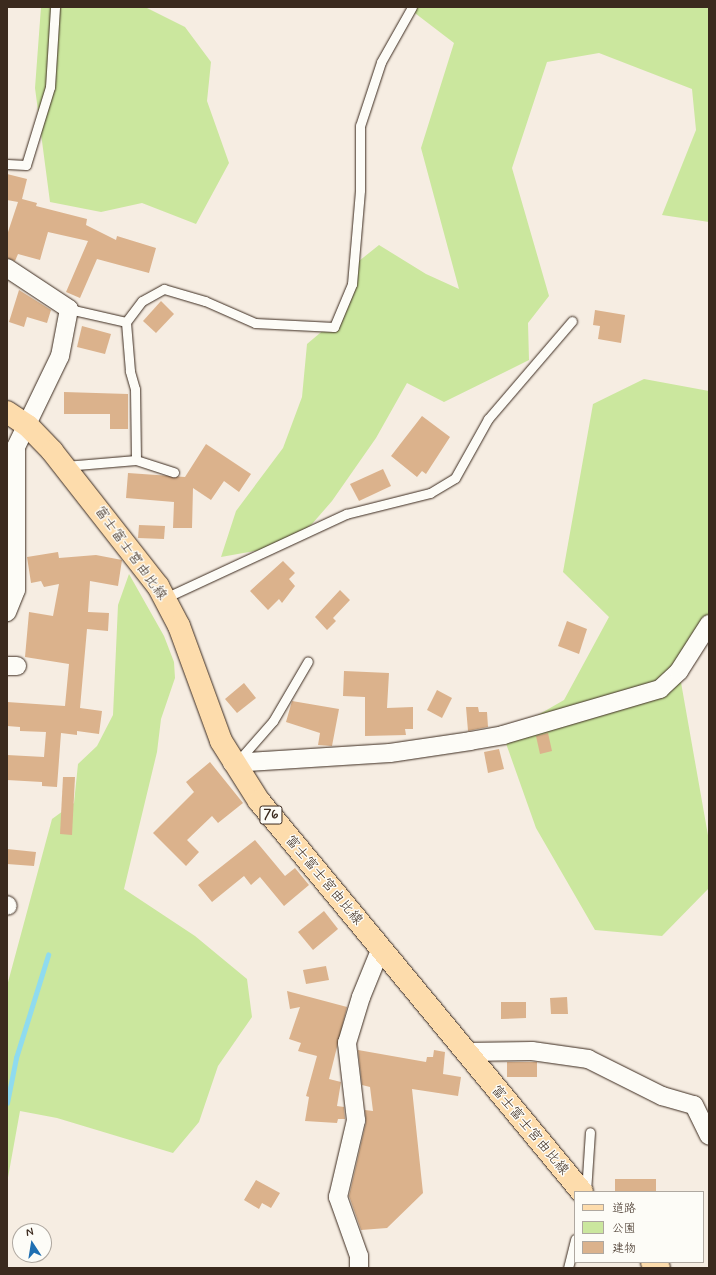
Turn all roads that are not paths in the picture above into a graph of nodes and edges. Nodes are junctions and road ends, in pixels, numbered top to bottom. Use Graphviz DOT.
graph roads {
  1 [pos="55,7"];
  2 [pos="412,7"];
  3 [pos="7,164"];
  4 [pos="7,268"];
  5 [pos="69,309"];
  6 [pos="572,321"];
  7 [pos="126,322"];
  8 [pos="7,412"];
  9 [pos="28,426"];
  10 [pos="136,460"];
  11 [pos="65,466"];
  12 [pos="174,472"];
  13 [pos="11,542"];
  14 [pos="165,598"];
  15 [pos="7,612"];
  16 [pos="709,624"];
  17 [pos="308,661"];
  18 [pos="235,762"];
  19 [pos="381,948"];
  20 [pos="466,1052"];
  21 [pos="590,1132"];
  22 [pos="709,1136"];
  23 [pos="581,1191"];
  24 [pos="586,1191"];
  25 [pos="574,1243"];
  26 [pos="359,1268"];
  27 [pos="568,1268"];
  1 -- 3 [label="lane"];
  2 -- 7 [label="lane"];
  4 -- 5 [label="street"];
  5 -- 7 [label="lane"];
  5 -- 9 [label="street"];
  6 -- 14 [label="lane"];
  7 -- 10 [label="lane"];
  8 -- 9 [label="main road, 富士富士宮由比線 / 76"];
  9 -- 11 [label="main road, 富士富士宮由比線 / 76"];
  9 -- 13 [label="street"];
  10 -- 11 [label="lane"];
  10 -- 12 [label="lane"];
  11 -- 14 [label="main road, 富士富士宮由比線 / 76"];
  13 -- 15 [label="street"];
  14 -- 18 [label="main road, 富士富士宮由比線 / 76"];
  16 -- 18 [label="street"];
  17 -- 18 [label="lane"];
  18 -- 19 [label="main road, 富士富士宮由比線 / 76"];
  19 -- 20 [label="main road, 富士富士宮由比線 / 76"];
  19 -- 26 [label="street"];
  20 -- 22 [label="street"];
  20 -- 23 [label="main road, 富士富士宮由比線 / 76"];
  21 -- 24 [label="lane"];
  25 -- 27 [label="lane"];
}
